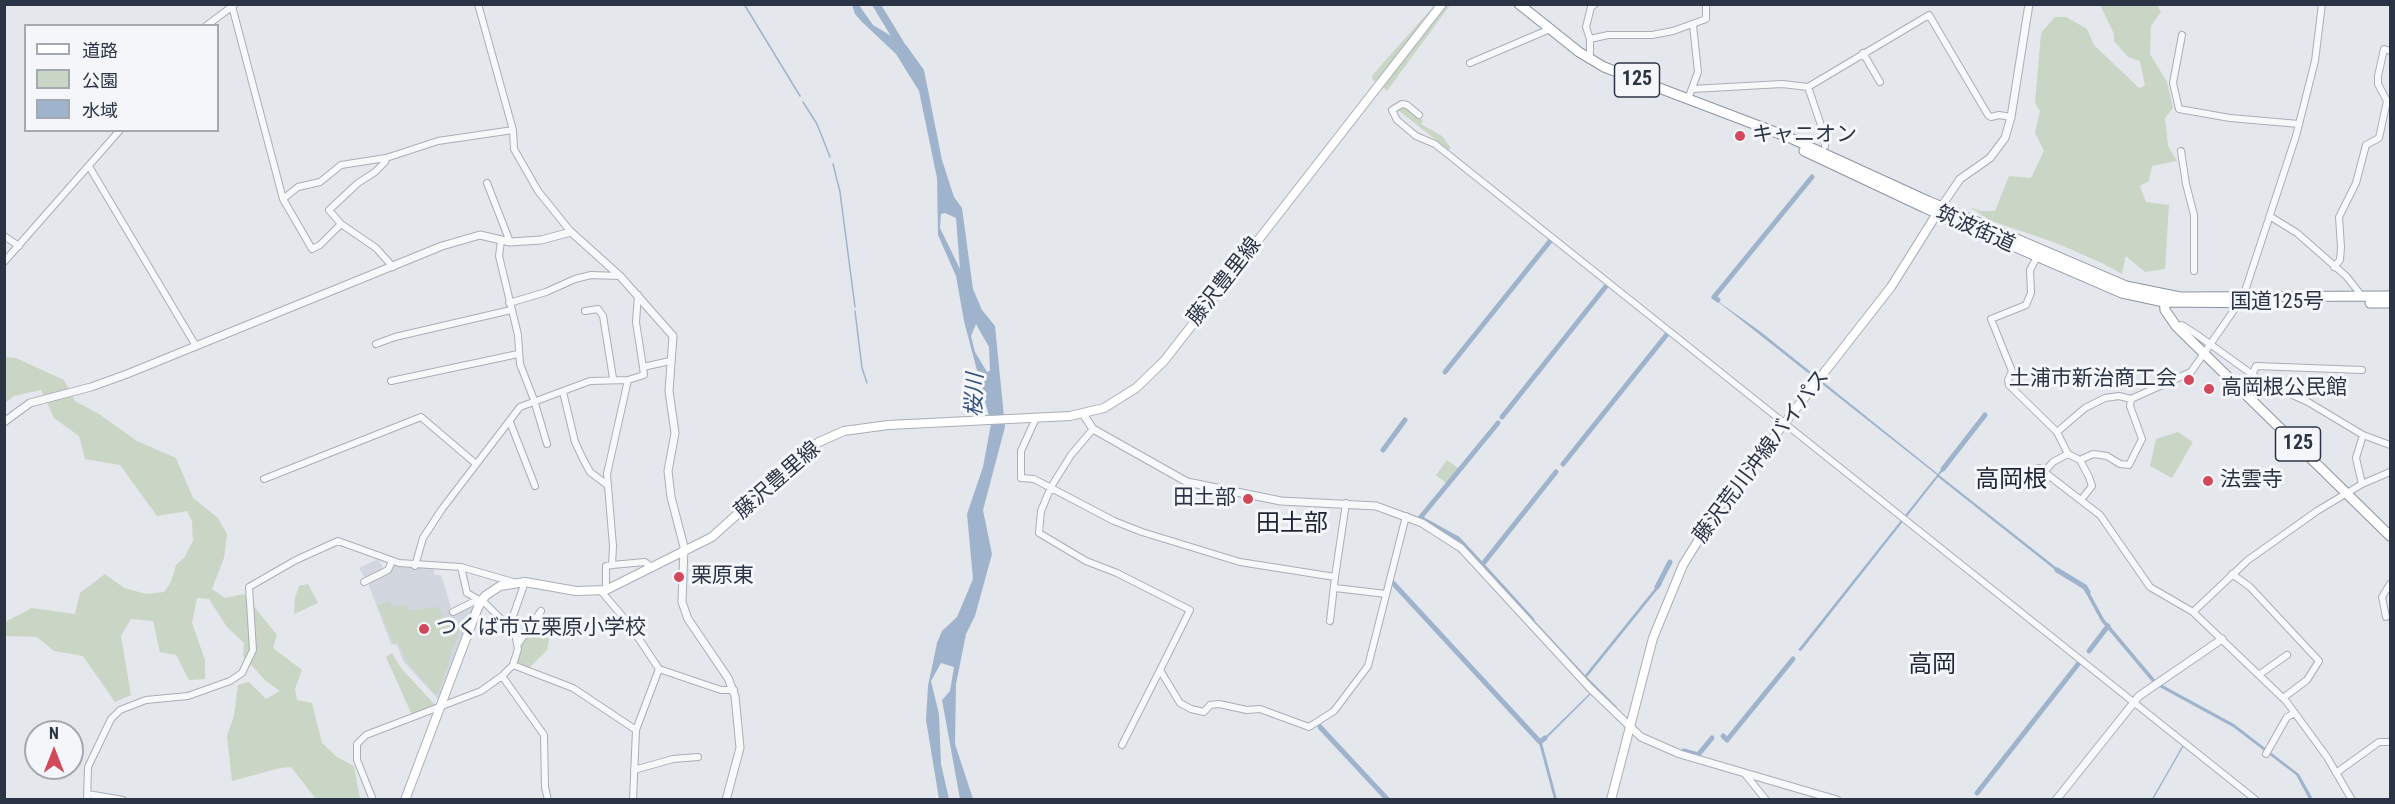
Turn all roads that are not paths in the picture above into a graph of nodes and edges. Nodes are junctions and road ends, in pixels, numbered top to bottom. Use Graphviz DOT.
graph roads {
  1 [pos="477,4"];
  2 [pos="1442,4"];
  3 [pos="1518,4"];
  4 [pos="1595,4"];
  5 [pos="1706,4"];
  6 [pos="2029,4"];
  7 [pos="2322,4"];
  8 [pos="233,5"];
  9 [pos="209,24"];
  10 [pos="1693,25"];
  11 [pos="1550,29"];
  12 [pos="2182,35"];
  13 [pos="1590,39"];
  14 [pos="2391,51"];
  15 [pos="1863,53"];
  16 [pos="1590,59"];
  17 [pos="1470,63"];
  18 [pos="1880,82"];
  19 [pos="1808,87"];
  20 [pos="1692,89"];
  21 [pos="1688,99"];
  22 [pos="1419,115"];
  23 [pos="2011,117"];
  24 [pos="2299,124"];
  25 [pos="513,130"];
  26 [pos="118,132"];
  27 [pos="1825,146"];
  28 [pos="2181,151"];
  29 [pos="386,158"];
  30 [pos="90,168"];
  31 [pos="488,183"];
  32 [pos="283,198"];
  33 [pos="1939,210"];
  34 [pos="2271,217"];
  35 [pos="341,224"];
  36 [pos="571,232"];
  37 [pos="4,236"];
  38 [pos="501,241"];
  39 [pos="510,243"];
  40 [pos="19,246"];
  41 [pos="2037,257"];
  42 [pos="4,262"];
  43 [pos="393,267"];
  44 [pos="2334,267"];
  45 [pos="2194,271"];
  46 [pos="620,276"];
  47 [pos="638,295"];
  48 [pos="2391,296"];
  49 [pos="2362,297"];
  50 [pos="2164,299"];
  51 [pos="2241,300"];
  52 [pos="509,303"];
  53 [pos="2391,303"];
  54 [pos="511,310"];
  55 [pos="585,311"];
  56 [pos="2176,326"];
  57 [pos="376,344"];
  58 [pos="2211,344"];
  59 [pos="196,346"];
  60 [pos="2204,353"];
  61 [pos="518,354"];
  62 [pos="670,361"];
  63 [pos="643,367"];
  64 [pos="2362,370"];
  65 [pos="2252,375"];
  66 [pos="613,378"];
  67 [pos="628,380"];
  68 [pos="391,381"];
  69 [pos="563,392"];
  70 [pos="2131,399"];
  71 [pos="534,400"];
  72 [pos="1083,414"];
  73 [pos="1034,418"];
  74 [pos="4,422"];
  75 [pos="510,422"];
  76 [pos="1785,423"];
  77 [pos="1093,429"];
  78 [pos="2057,432"];
  79 [pos="2363,435"];
  80 [pos="547,444"];
  81 [pos="2391,445"];
  82 [pos="2068,454"];
  83 [pos="2080,460"];
  84 [pos="475,463"];
  85 [pos="2391,472"];
  86 [pos="264,479"];
  87 [pos="606,484"];
  88 [pos="2362,484"];
  89 [pos="535,486"];
  90 [pos="1051,487"];
  91 [pos="2347,493"];
  92 [pos="2081,500"];
  93 [pos="1346,503"];
  94 [pos="1406,516"];
  95 [pos="2391,536"];
  96 [pos="684,552"];
  97 [pos="392,561"];
  98 [pos="612,565"];
  99 [pos="420,567"];
  100 [pos="461,567"];
  101 [pos="652,568"];
  102 [pos="2232,574"];
  103 [pos="1335,577"];
  104 [pos="364,582"];
  105 [pos="513,582"];
  106 [pos="525,582"];
  107 [pos="2391,584"];
  108 [pos="1335,588"];
  109 [pos="603,590"];
  110 [pos="1386,594"];
  111 [pos="479,601"];
  112 [pos="541,611"];
  113 [pos="453,612"];
  114 [pos="2193,612"];
  115 [pos="2386,616"];
  116 [pos="1330,621"];
  117 [pos="512,630"];
  118 [pos="2222,639"];
  119 [pos="518,644"];
  120 [pos="2287,655"];
  121 [pos="513,665"];
  122 [pos="659,669"];
  123 [pos="1160,670"];
  124 [pos="2260,674"];
  125 [pos="502,676"];
  126 [pos="734,690"];
  127 [pos="2283,698"];
  128 [pos="2134,702"];
  129 [pos="439,709"];
  130 [pos="2295,713"];
  131 [pos="1631,729"];
  132 [pos="636,730"];
  133 [pos="2391,742"];
  134 [pos="1122,745"];
  135 [pos="2268,752"];
  136 [pos="698,757"];
  137 [pos="634,770"];
  138 [pos="2336,773"];
  139 [pos="1745,774"];
  140 [pos="88,797"];
  141 [pos="123,800"];
  142 [pos="373,800"];
  143 [pos="405,800"];
  144 [pos="548,800"];
  145 [pos="633,800"];
  146 [pos="726,800"];
  147 [pos="1611,800"];
  148 [pos="1766,800"];
  149 [pos="1836,800"];
  150 [pos="2056,800"];
  151 [pos="2256,800"];
  152 [pos="2352,800"];
  1 -- 25 [label="street"];
  2 -- 72 [label="main road, 藤沢豊里線"];
  3 -- 11 [label="highway, 筑波街道 / 125"];
  4 -- 13 [label="street"];
  5 -- 10 [label="street"];
  6 -- 23 [label="street"];
  7 -- 24 [label="street"];
  8 -- 9 [label="street"];
  8 -- 32 [label="street"];
  10 -- 13 [label="street"];
  10 -- 20 [label="street"];
  11 -- 16 [label="highway, 筑波街道 / 125"];
  11 -- 17 [label="street"];
  12 -- 24 [label="street"];
  13 -- 16 [label="street"];
  14 -- 44 [label="street"];
  15 -- 18 [label="street"];
  15 -- 19 [label="street"];
  15 -- 23 [label="street"];
  16 -- 21 [label="highway, 筑波街道 / 125"];
  19 -- 20 [label="street"];
  19 -- 27 [label="street"];
  20 -- 21 [label="street"];
  21 -- 33 [label="highway, 筑波街道 / 125"];
  22 -- 76 [label="street"];
  23 -- 33 [label="street"];
  24 -- 34 [label="street"];
  25 -- 29 [label="street"];
  25 -- 36 [label="street"];
  26 -- 30 [label="street"];
  28 -- 45 [label="street"];
  29 -- 32 [label="street"];
  29 -- 35 [label="street"];
  30 -- 40 [label="street"];
  30 -- 59 [label="street"];
  31 -- 39 [label="street"];
  32 -- 35 [label="street"];
  33 -- 41 [label="highway, 筑波街道 / 125"];
  33 -- 50 [label="highway, 筑波街道 / 125"];
  33 -- 76 [label="main road, 藤沢荒川沖線バイパス"];
  34 -- 44 [label="street"];
  34 -- 51 [label="street"];
  35 -- 43 [label="street"];
  36 -- 39 [label="street"];
  36 -- 46 [label="street"];
  37 -- 40 [label="street"];
  38 -- 39 [label="street"];
  38 -- 43 [label="street"];
  38 -- 52 [label="street"];
  40 -- 42 [label="street"];
  41 -- 50 [label="highway, 筑波街道 / 125"];
  41 -- 78 [label="street"];
  43 -- 59 [label="street"];
  44 -- 49 [label="street"];
  46 -- 47 [label="street"];
  46 -- 52 [label="street"];
  47 -- 62 [label="street"];
  47 -- 63 [label="street"];
  48 -- 49 [label="highway, 国道125号 / 125"];
  49 -- 51 [label="highway, 国道125号 / 125"];
  50 -- 51 [label="highway, 国道125号 / 125"];
  50 -- 56 [label="highway, 125"];
  51 -- 53 [label="highway, 国道125号 / 125"];
  51 -- 58 [label="street"];
  52 -- 54 [label="street"];
  54 -- 57 [label="street"];
  54 -- 61 [label="street"];
  55 -- 66 [label="street"];
  56 -- 58 [label="street"];
  56 -- 60 [label="highway, 125"];
  58 -- 60 [label="street"];
  58 -- 65 [label="street"];
  59 -- 74 [label="street"];
  60 -- 70 [label="street"];
  60 -- 91 [label="highway, 125"];
  61 -- 68 [label="street"];
  61 -- 71 [label="street"];
  62 -- 63 [label="street"];
  62 -- 96 [label="street"];
  63 -- 67 [label="street"];
  64 -- 65 [label="street"];
  65 -- 79 [label="street"];
  66 -- 67 [label="street"];
  66 -- 69 [label="street"];
  67 -- 87 [label="street"];
  69 -- 71 [label="street"];
  69 -- 87 [label="street"];
  70 -- 78 [label="street"];
  70 -- 83 [label="street"];
  71 -- 75 [label="street"];
  71 -- 80 [label="street"];
  72 -- 73 [label="main road, 藤沢豊里線"];
  72 -- 77 [label="street"];
  73 -- 90 [label="street"];
  73 -- 96 [label="main road, 藤沢豊里線"];
  75 -- 84 [label="street"];
  75 -- 89 [label="street"];
  76 -- 128 [label="street"];
  76 -- 131 [label="main road, 藤沢荒川沖線バイパス"];
  77 -- 90 [label="street"];
  77 -- 93 [label="street"];
  78 -- 82 [label="street"];
  79 -- 81 [label="street"];
  79 -- 88 [label="street"];
  82 -- 83 [label="street"];
  82 -- 92 [label="street"];
  83 -- 92 [label="street"];
  84 -- 86 [label="street"];
  84 -- 99 [label="street"];
  85 -- 88 [label="street"];
  87 -- 98 [label="street"];
  88 -- 91 [label="street"];
  90 -- 103 [label="street"];
  90 -- 123 [label="street"];
  91 -- 95 [label="highway, 125"];
  91 -- 102 [label="street"];
  92 -- 114 [label="street"];
  93 -- 94 [label="street"];
  93 -- 103 [label="street"];
  94 -- 110 [label="street"];
  94 -- 131 [label="street"];
  96 -- 101 [label="main road, 藤沢豊里線"];
  96 -- 126 [label="street"];
  97 -- 99 [label="street"];
  97 -- 104 [label="street"];
  97 -- 140 [label="street"];
  98 -- 101 [label="street"];
  98 -- 109 [label="street"];
  99 -- 100 [label="street"];
  100 -- 105 [label="street"];
  100 -- 111 [label="street"];
  101 -- 109 [label="main road, 藤沢豊里線"];
  102 -- 114 [label="street"];
  102 -- 127 [label="street"];
  103 -- 108 [label="street"];
  105 -- 106 [label="main road, 藤沢豊里線"];
  105 -- 111 [label="main road, 藤沢豊里線"];
  106 -- 109 [label="main road, 藤沢豊里線"];
  106 -- 117 [label="street"];
  107 -- 115 [label="street"];
  108 -- 110 [label="street"];
  108 -- 116 [label="street"];
  109 -- 122 [label="street"];
  110 -- 123 [label="street"];
  111 -- 113 [label="street"];
  111 -- 117 [label="street"];
  111 -- 129 [label="main road"];
  112 -- 119 [label="street"];
  114 -- 118 [label="street"];
  117 -- 119 [label="street"];
  118 -- 124 [label="street"];
  118 -- 128 [label="street"];
  119 -- 121 [label="street"];
  120 -- 124 [label="street"];
  121 -- 125 [label="street"];
  121 -- 132 [label="street"];
  122 -- 126 [label="street"];
  122 -- 132 [label="street"];
  123 -- 134 [label="street"];
  124 -- 127 [label="street"];
  125 -- 129 [label="street"];
  125 -- 144 [label="street"];
  126 -- 146 [label="street"];
  127 -- 130 [label="street"];
  128 -- 150 [label="street"];
  128 -- 151 [label="street"];
  129 -- 142 [label="street"];
  129 -- 143 [label="main road"];
  130 -- 135 [label="street"];
  130 -- 138 [label="street"];
  131 -- 139 [label="street"];
  131 -- 147 [label="main road, 藤沢荒川沖線バイパス"];
  132 -- 137 [label="street"];
  133 -- 138 [label="street"];
  136 -- 137 [label="street"];
  137 -- 145 [label="street"];
  138 -- 152 [label="street"];
  139 -- 148 [label="street"];
  139 -- 149 [label="street"];
  140 -- 141 [label="street"];
}
